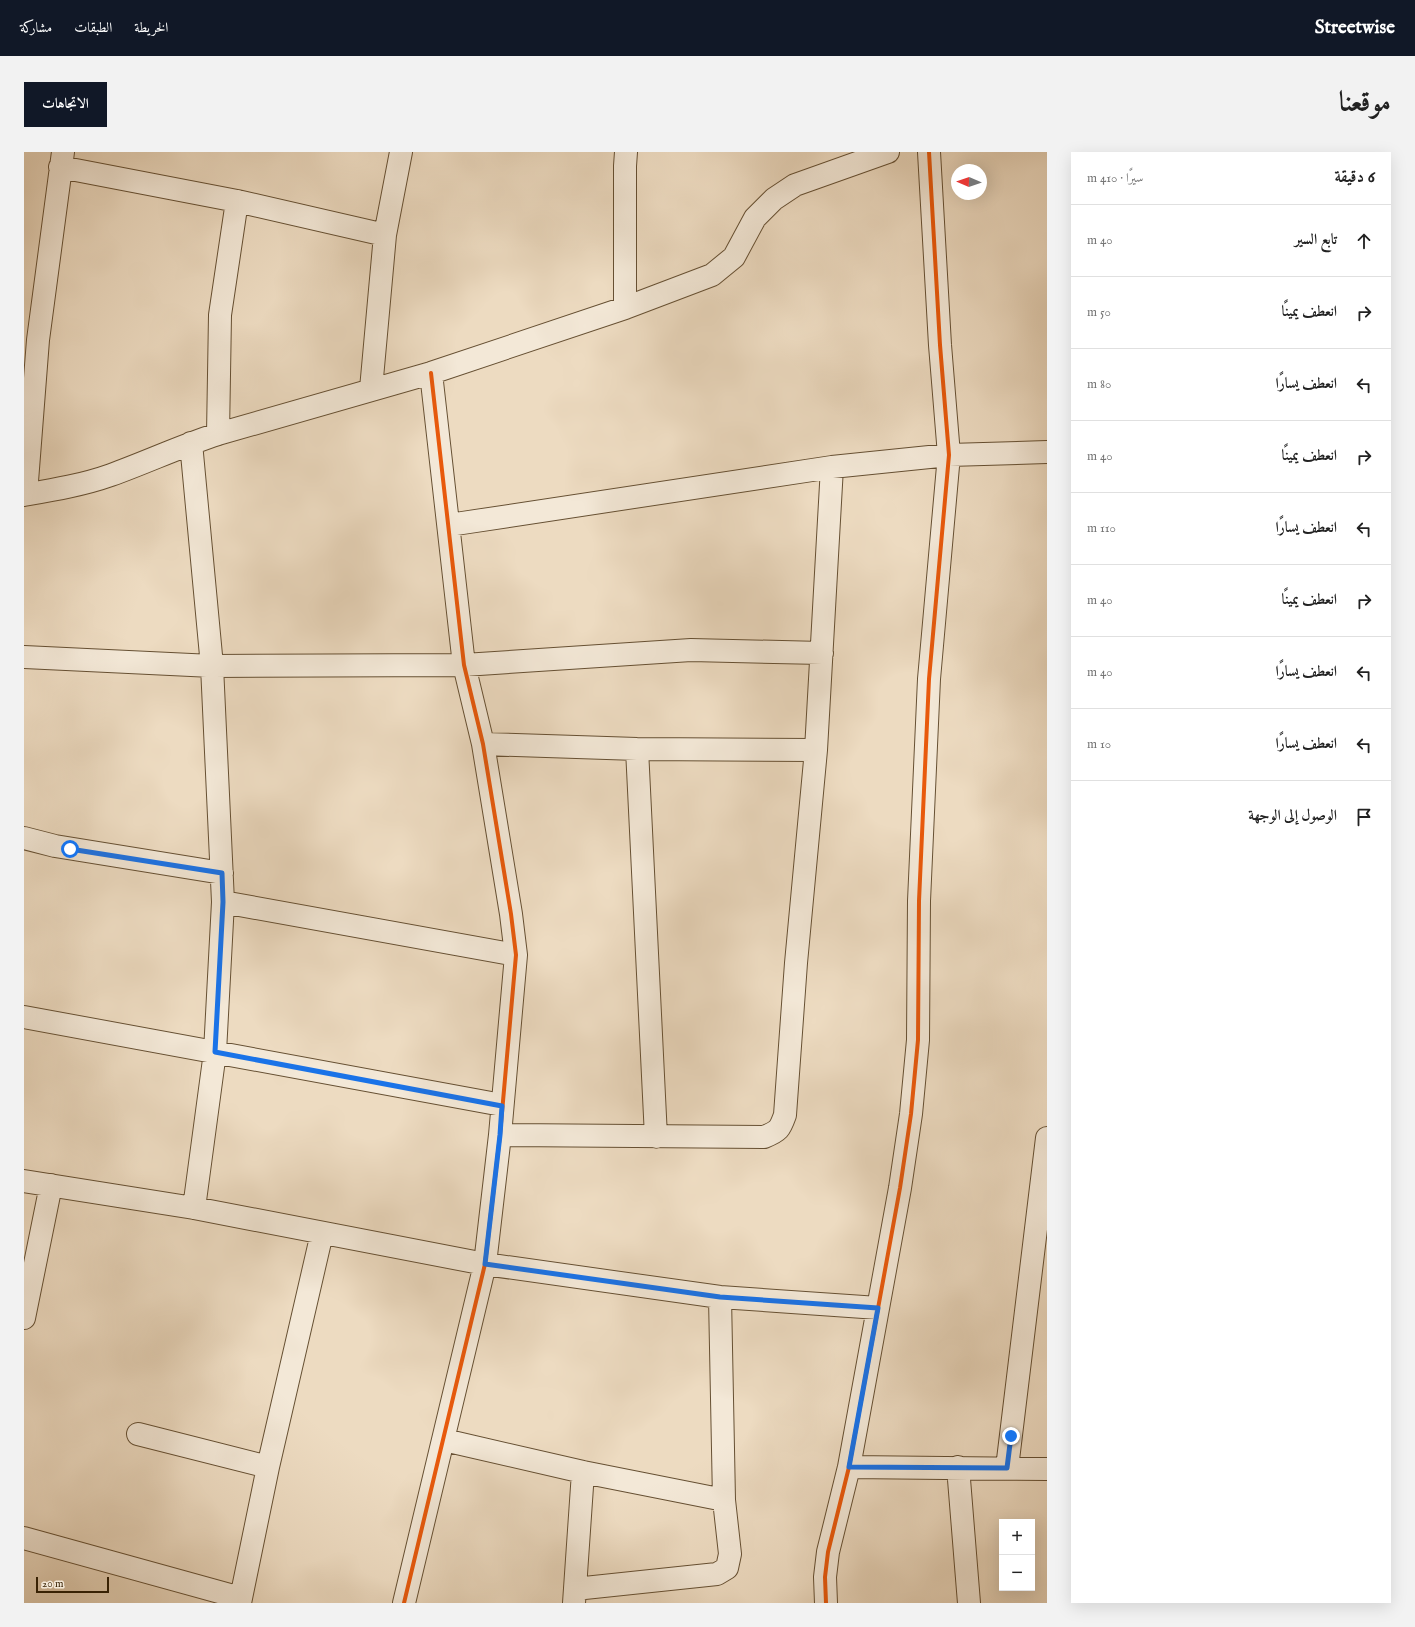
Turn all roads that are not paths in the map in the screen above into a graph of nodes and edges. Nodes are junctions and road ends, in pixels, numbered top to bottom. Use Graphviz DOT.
graph roads {
  1 [pos="401,152"];
  2 [pos="626,152"];
  3 [pos="888,152"];
  4 [pos="929,152"];
  5 [pos="62,160"];
  6 [pos="237,201"];
  7 [pos="386,235"];
  8 [pos="625,308"];
  9 [pos="432,373"];
  10 [pos="371,389"];
  11 [pos="218,434"];
  12 [pos="191,443"];
  13 [pos="1047,452"];
  14 [pos="949,455"];
  15 [pos="832,467"];
  16 [pos="25,494"];
  17 [pos="449,525"];
  18 [pos="822,653"];
  19 [pos="24,657"];
  20 [pos="212,666"];
  21 [pos="464,666"];
  22 [pos="483,744"];
  23 [pos="637,749"];
  24 [pos="816,750"];
  25 [pos="24,838"];
  26 [pos="222,873"];
  27 [pos="223,902"];
  28 [pos="516,955"];
  29 [pos="24,1017"];
  30 [pos="215,1052"];
  31 [pos="502,1106"];
  32 [pos="500,1135"];
  33 [pos="656,1137"];
  34 [pos="1047,1138"];
  35 [pos="24,1182"];
  36 [pos="51,1186"];
  37 [pos="194,1208"];
  38 [pos="322,1233"];
  39 [pos="485,1264"];
  40 [pos="720,1297"];
  41 [pos="878,1308"];
  42 [pos="24,1318"];
  43 [pos="138,1434"];
  44 [pos="444,1440"];
  45 [pos="268,1467"];
  46 [pos="849,1467"];
  47 [pos="958,1467"];
  48 [pos="1007,1468"];
  49 [pos="1047,1469"];
  50 [pos="584,1472"];
  51 [pos="724,1500"];
  52 [pos="24,1538"];
  53 [pos="575,1596"];
  54 [pos="240,1600"];
  55 [pos="404,1603"];
  56 [pos="826,1603"];
  57 [pos="969,1603"];
  1 -- 7 [label="street"];
  2 -- 8 [label="street"];
  3 -- 8 [label="street"];
  4 -- 14 [label="street"];
  5 -- 6 [label="street"];
  5 -- 16 [label="street"];
  6 -- 7 [label="street"];
  6 -- 11 [label="street"];
  7 -- 10 [label="street"];
  8 -- 9 [label="street"];
  9 -- 10 [label="street"];
  9 -- 17 [label="street"];
  10 -- 11 [label="street"];
  11 -- 12 [label="street"];
  12 -- 16 [label="street"];
  12 -- 20 [label="street"];
  13 -- 14 [label="street"];
  14 -- 15 [label="street"];
  14 -- 41 [label="street"];
  15 -- 17 [label="street"];
  15 -- 18 [label="street"];
  17 -- 21 [label="street"];
  18 -- 21 [label="street"];
  18 -- 24 [label="street"];
  19 -- 20 [label="street"];
  20 -- 21 [label="street"];
  20 -- 26 [label="street"];
  21 -- 22 [label="street"];
  22 -- 23 [label="street"];
  22 -- 28 [label="street"];
  23 -- 24 [label="street"];
  23 -- 33 [label="street"];
  24 -- 33 [label="street"];
  25 -- 26 [label="street"];
  26 -- 27 [label="street"];
  27 -- 28 [label="street"];
  27 -- 30 [label="street"];
  28 -- 31 [label="street"];
  29 -- 30 [label="street"];
  30 -- 31 [label="street"];
  30 -- 37 [label="street"];
  31 -- 32 [label="street"];
  32 -- 33 [label="street"];
  32 -- 39 [label="street"];
  34 -- 48 [label="street"];
  35 -- 36 [label="street"];
  36 -- 37 [label="street"];
  36 -- 42 [label="street"];
  37 -- 38 [label="street"];
  38 -- 39 [label="street"];
  38 -- 45 [label="street"];
  39 -- 40 [label="street"];
  39 -- 44 [label="street"];
  40 -- 41 [label="street"];
  40 -- 51 [label="street"];
  41 -- 46 [label="street"];
  43 -- 45 [label="street"];
  44 -- 50 [label="street"];
  44 -- 55 [label="street"];
  45 -- 54 [label="street"];
  46 -- 47 [label="street"];
  46 -- 56 [label="street"];
  47 -- 48 [label="street"];
  47 -- 57 [label="street"];
  48 -- 49 [label="street"];
  50 -- 51 [label="street"];
  50 -- 53 [label="street"];
  51 -- 53 [label="street"];
  52 -- 54 [label="street"];
}
